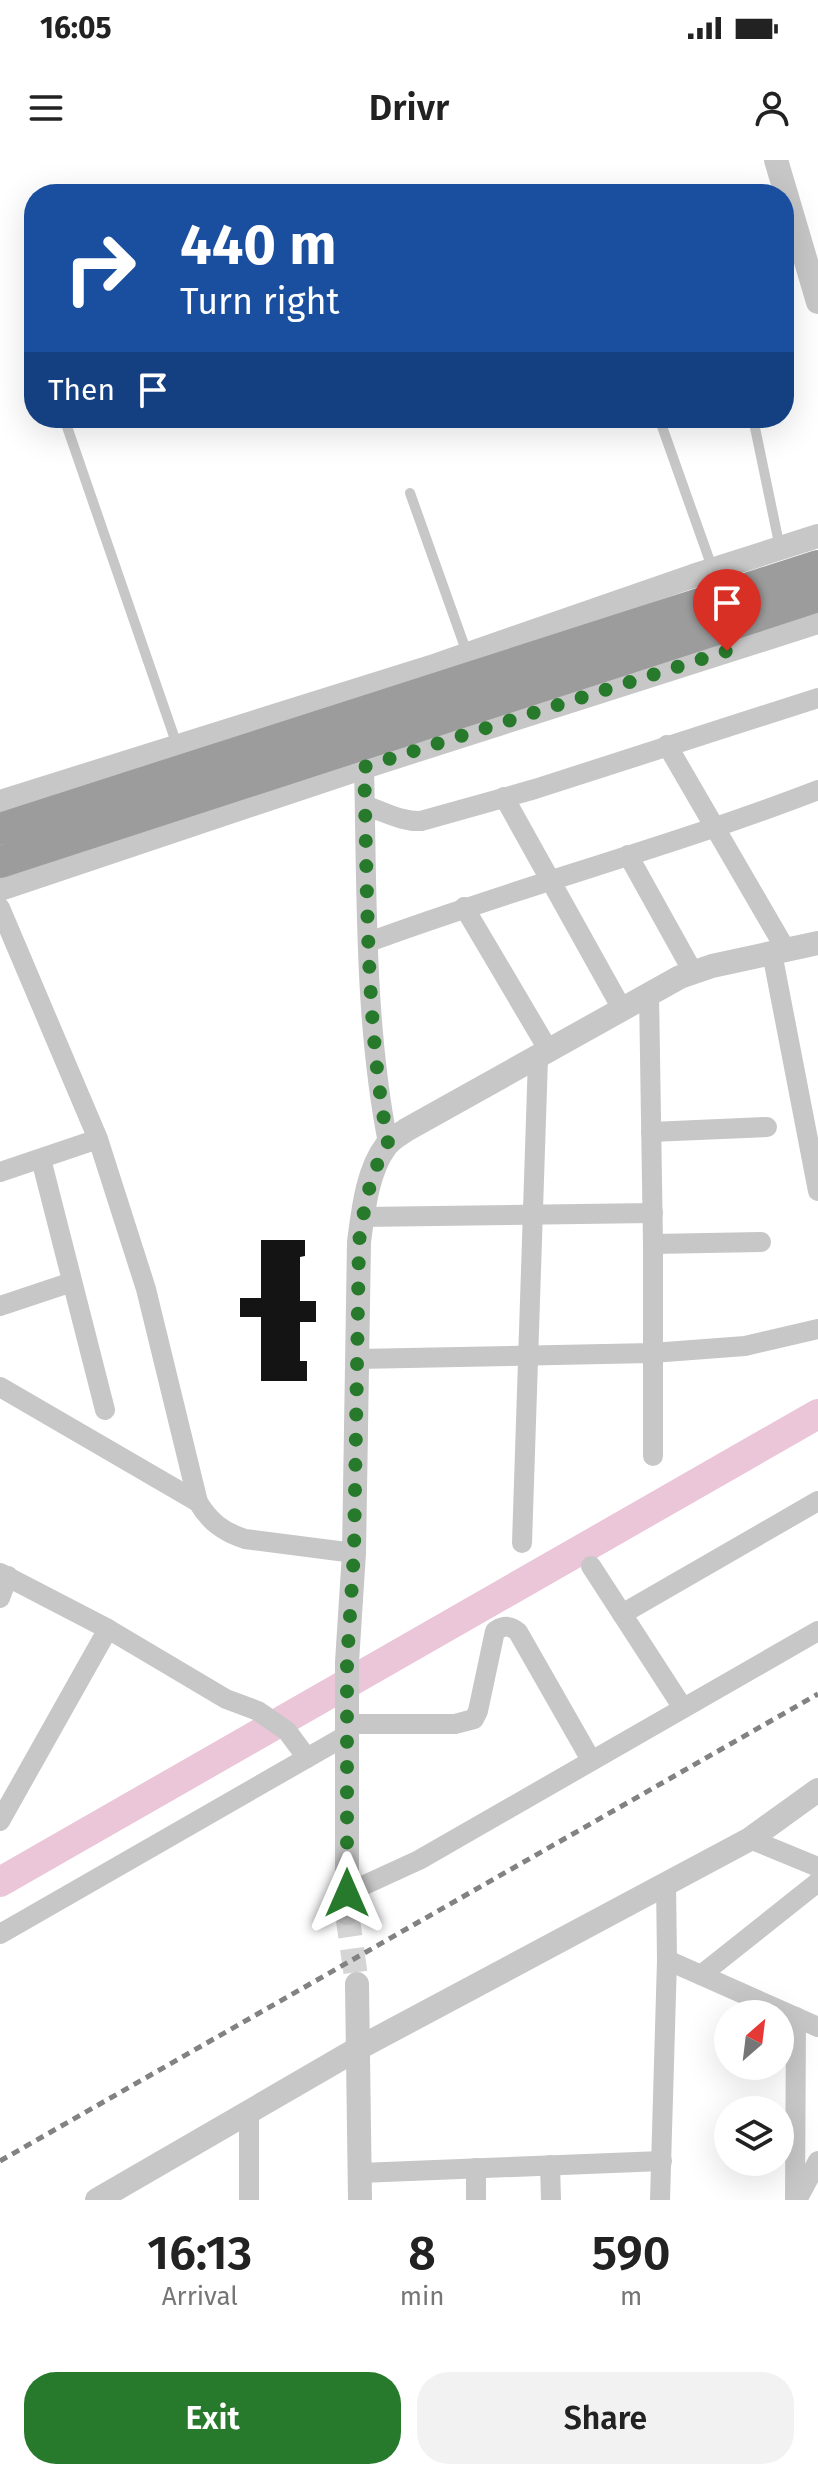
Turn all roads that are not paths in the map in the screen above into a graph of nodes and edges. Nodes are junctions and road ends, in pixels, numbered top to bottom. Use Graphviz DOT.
graph roads {
  1 [pos="776,160"];
  2 [pos="781,184"];
  3 [pos="794,233"];
  4 [pos="816,286"];
  5 [pos="67,428"];
  6 [pos="663,428"];
  7 [pos="755,428"];
  8 [pos="410,493"];
  9 [pos="818,536"];
  10 [pos="780,548"];
  11 [pos="818,566"];
  12 [pos="713,570"];
  13 [pos="818,596"];
  14 [pos="818,622"];
  15 [pos="468,654"];
  16 [pos="818,698"];
  17 [pos="667,745"];
  18 [pos="177,746"];
  19 [pos="364,767"];
  20 [pos="818,790"];
  21 [pos="504,797"];
  22 [pos="0,802"];
  23 [pos="365,806"];
  24 [pos="713,828"];
  25 [pos="0,829"];
  26 [pos="628,855"];
  27 [pos="0,862"];
  28 [pos="548,880"];
  29 [pos="0,889"];
  30 [pos="464,907"];
  31 [pos="0,908"];
  32 [pos="369,942"];
  33 [pos="818,943"];
  34 [pos="779,952"];
  35 [pos="693,972"];
  36 [pos="649,993"];
  37 [pos="622,1009"];
  38 [pos="543,1055"];
  39 [pos="811,1115"];
  40 [pos="767,1127"];
  41 [pos="651,1132"];
  42 [pos="98,1139"];
  43 [pos="388,1143"];
  44 [pos="41,1159"];
  45 [pos="0,1172"];
  46 [pos="818,1191"];
  47 [pos="653,1213"];
  48 [pos="532,1215"];
  49 [pos="362,1217"];
  50 [pos="761,1242"];
  51 [pos="653,1244"];
  52 [pos="72,1282"];
  53 [pos="0,1306"];
  54 [pos="818,1329"];
  55 [pos="652,1353"];
  56 [pos="527,1355"];
  57 [pos="357,1359"];
  58 [pos="0,1387"];
  59 [pos="105,1410"];
  60 [pos="653,1456"];
  61 [pos="818,1501"];
  62 [pos="198,1502"];
  63 [pos="522,1543"];
  64 [pos="354,1553"];
  65 [pos="591,1566"];
  66 [pos="4,1575"];
  67 [pos="0,1598"];
  68 [pos="622,1614"];
  69 [pos="108,1629"];
  70 [pos="818,1631"];
  71 [pos="683,1708"];
  72 [pos="347,1720"];
  73 [pos="307,1758"];
  74 [pos="591,1760"];
  75 [pos="818,1790"];
  76 [pos="0,1821"];
  77 [pos="750,1839"];
  78 [pos="818,1867"];
  79 [pos="818,1882"];
  80 [pos="666,1883"];
  81 [pos="347,1903"];
  82 [pos="0,1934"];
  83 [pos="667,1960"];
  84 [pos="701,1975"];
  85 [pos="357,1984"];
  86 [pos="796,2017"];
  87 [pos="818,2027"];
  88 [pos="359,2048"];
  89 [pos="249,2111"];
  90 [pos="662,2161"];
  91 [pos="818,2161"];
  92 [pos="550,2165"];
  93 [pos="476,2168"];
  94 [pos="360,2173"];
  95 [pos="132,2190"];
  96 [pos="97,2200"];
  97 [pos="249,2200"];
  98 [pos="360,2200"];
  99 [pos="476,2200"];
  100 [pos="551,2200"];
  101 [pos="660,2200"];
  102 [pos="796,2200"];
  1 -- 2 [label="street"];
  3 -- 4 [label="street"];
  5 -- 18 [label="lane"];
  6 -- 12 [label="lane"];
  7 -- 10 [label="lane"];
  8 -- 15 [label="lane"];
  9 -- 10 [label="street"];
  10 -- 12 [label="street"];
  11 -- 25 [label="highway"];
  12 -- 15 [label="street"];
  13 -- 27 [label="highway"];
  14 -- 19 [label="street"];
  15 -- 18 [label="street"];
  16 -- 17 [label="street"];
  17 -- 21 [label="street"];
  17 -- 24 [label="street"];
  18 -- 22 [label="street"];
  19 -- 23 [label="street"];
  19 -- 29 [label="street"];
  20 -- 24 [label="street"];
  21 -- 23 [label="street"];
  21 -- 28 [label="street"];
  23 -- 32 [label="street"];
  24 -- 26 [label="street"];
  24 -- 34 [label="street"];
  26 -- 28 [label="street"];
  26 -- 35 [label="street"];
  28 -- 30 [label="street"];
  28 -- 37 [label="street"];
  30 -- 32 [label="street"];
  30 -- 38 [label="street"];
  31 -- 42 [label="street"];
  32 -- 43 [label="street"];
  33 -- 34 [label="street"];
  34 -- 35 [label="street"];
  34 -- 39 [label="street"];
  35 -- 36 [label="street"];
  36 -- 37 [label="street"];
  36 -- 41 [label="street"];
  37 -- 38 [label="street"];
  38 -- 43 [label="street"];
  38 -- 48 [label="street"];
  39 -- 46 [label="street"];
  40 -- 41 [label="street"];
  41 -- 47 [label="street"];
  42 -- 44 [label="street"];
  42 -- 62 [label="street"];
  43 -- 49 [label="street"];
  44 -- 45 [label="street"];
  44 -- 52 [label="street"];
  47 -- 48 [label="street"];
  47 -- 51 [label="street"];
  48 -- 49 [label="street"];
  48 -- 56 [label="street"];
  49 -- 57 [label="street"];
  50 -- 51 [label="street"];
  51 -- 55 [label="street"];
  52 -- 53 [label="street"];
  52 -- 59 [label="street"];
  54 -- 55 [label="street"];
  55 -- 56 [label="street"];
  55 -- 60 [label="street"];
  56 -- 57 [label="street"];
  56 -- 63 [label="street"];
  57 -- 64 [label="street"];
  58 -- 62 [label="street"];
  61 -- 68 [label="street"];
  62 -- 64 [label="street"];
  64 -- 72 [label="street"];
  65 -- 68 [label="street"];
  66 -- 67 [label="street"];
  66 -- 69 [label="street"];
  68 -- 71 [label="street"];
  69 -- 73 [label="street"];
  69 -- 76 [label="street"];
  70 -- 71 [label="street"];
  71 -- 74 [label="street"];
  72 -- 73 [label="street"];
  72 -- 74 [label="street"];
  72 -- 81 [label="street"];
  73 -- 82 [label="street"];
  74 -- 81 [label="street"];
  75 -- 77 [label="street"];
  77 -- 78 [label="street"];
  77 -- 80 [label="street"];
  79 -- 84 [label="street"];
  80 -- 83 [label="street"];
  80 -- 88 [label="street"];
  83 -- 84 [label="street"];
  83 -- 90 [label="street"];
  84 -- 86 [label="street"];
  85 -- 88 [label="street"];
  86 -- 87 [label="street"];
  86 -- 102 [label="street"];
  88 -- 89 [label="street"];
  88 -- 94 [label="street"];
  89 -- 95 [label="street"];
  89 -- 97 [label="street"];
  90 -- 92 [label="street"];
  90 -- 101 [label="street"];
  91 -- 102 [label="street"];
  92 -- 93 [label="street"];
  92 -- 100 [label="street"];
  93 -- 94 [label="street"];
  93 -- 99 [label="street"];
  94 -- 98 [label="street"];
  95 -- 96 [label="street"];
}
